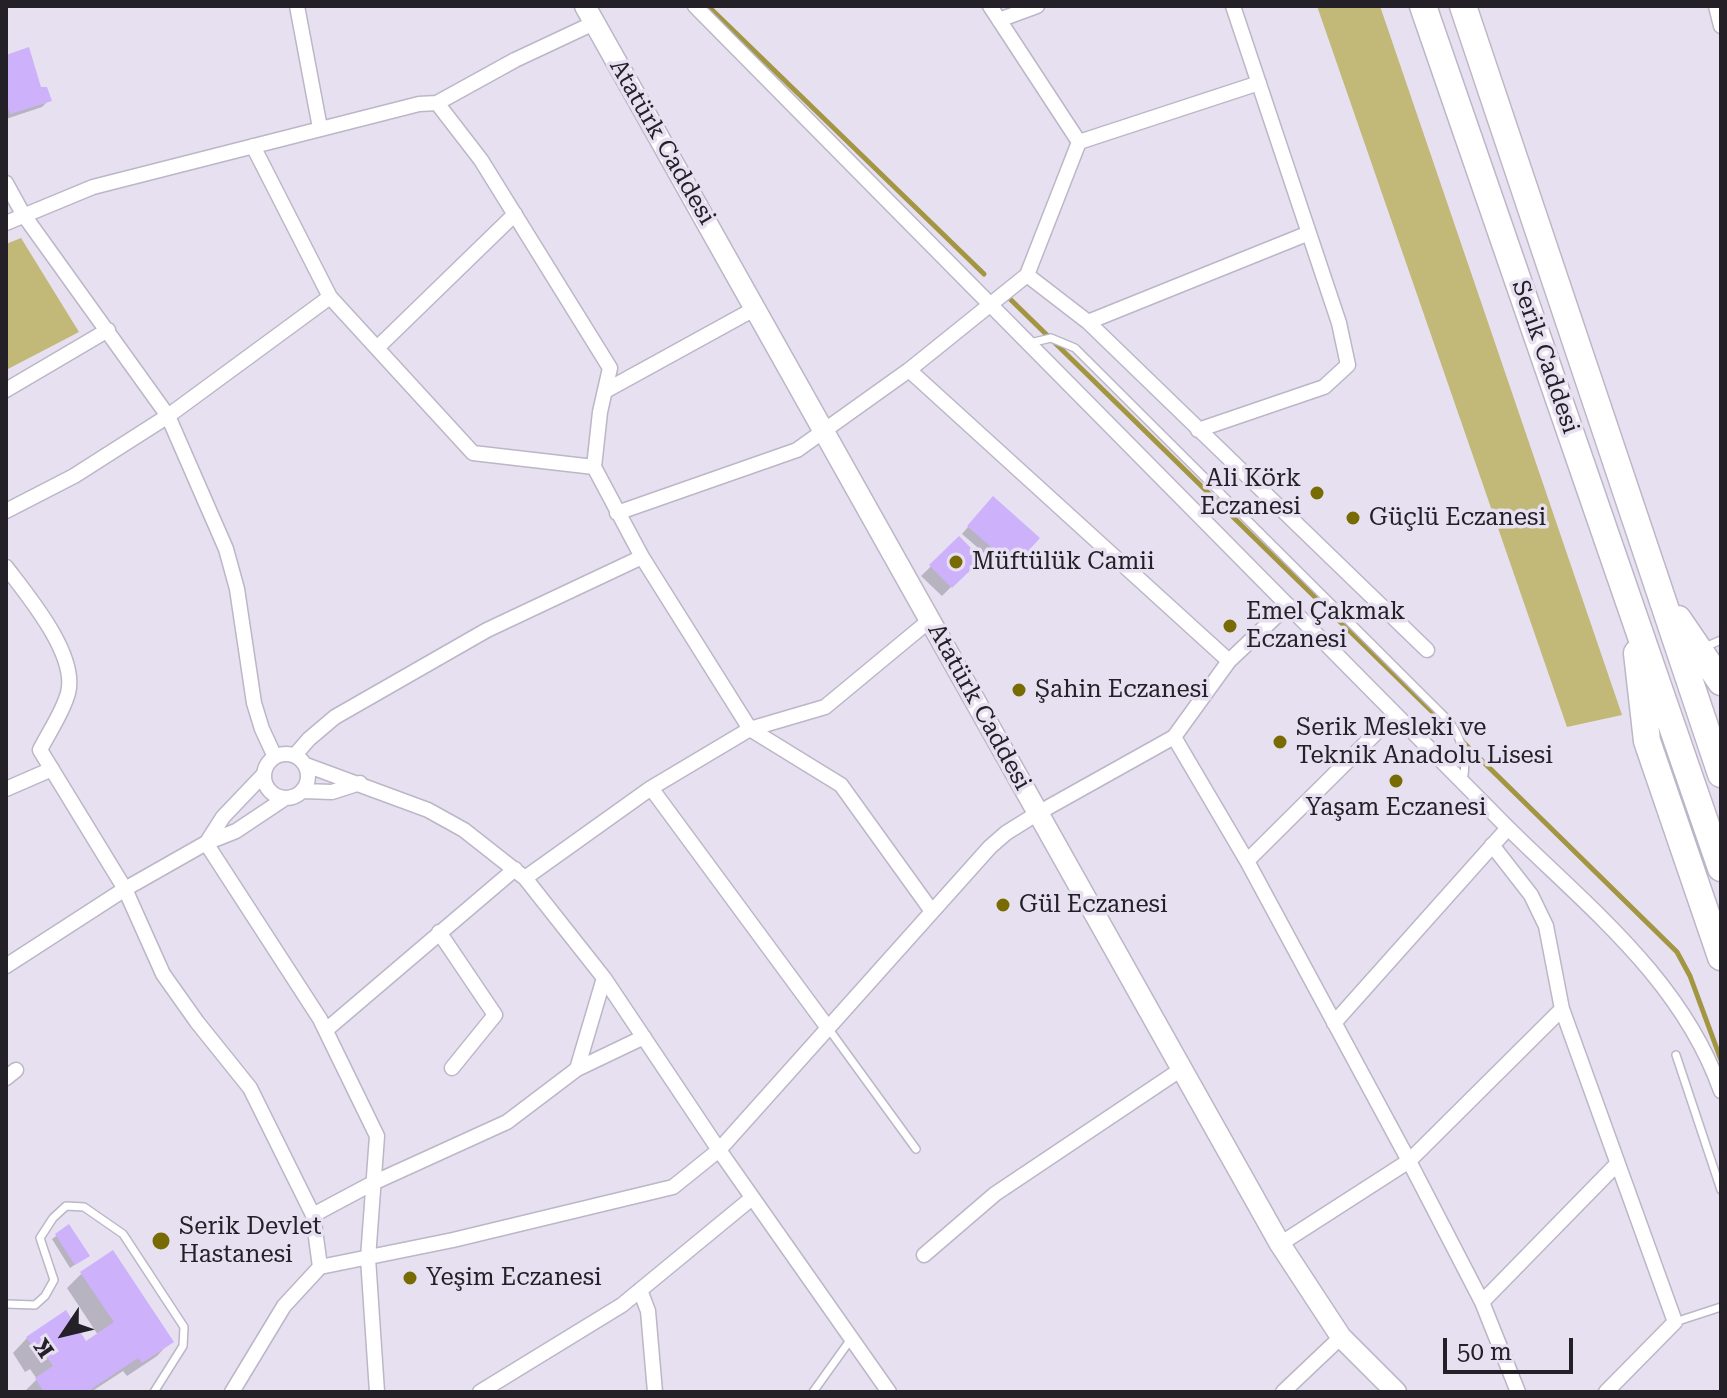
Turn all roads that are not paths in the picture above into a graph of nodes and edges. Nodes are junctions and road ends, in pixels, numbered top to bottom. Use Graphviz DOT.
graph roads {
  1 [pos="297,6"];
  2 [pos="695,6"];
  3 [pos="990,6"];
  4 [pos="1037,6"];
  5 [pos="1233,6"];
  6 [pos="1423,6"];
  7 [pos="1463,6"];
  8 [pos="1716,6"];
  9 [pos="590,14"];
  10 [pos="999,20"];
  11 [pos="1721,26"];
  12 [pos="1259,83"];
  13 [pos="437,103"];
  14 [pos="320,128"];
  15 [pos="1079,142"];
  16 [pos="253,146"];
  17 [pos="6,183"];
  18 [pos="23,214"];
  19 [pos="515,214"];
  20 [pos="6,223"];
  21 [pos="1309,233"];
  22 [pos="1027,275"];
  23 [pos="330,297"];
  24 [pos="989,304"];
  25 [pos="756,308"];
  26 [pos="1088,322"];
  27 [pos="108,330"];
  28 [pos="1029,344"];
  29 [pos="377,348"];
  30 [pos="909,370"];
  31 [pos="6,390"];
  32 [pos="605,391"];
  33 [pos="168,416"];
  34 [pos="1198,430"];
  35 [pos="825,433"];
  36 [pos="594,467"];
  37 [pos="6,511"];
  38 [pos="617,513"];
  39 [pos="642,557"];
  40 [pos="8,575"];
  41 [pos="1661,595"];
  42 [pos="1288,605"];
  43 [pos="1632,606"];
  44 [pos="930,620"];
  45 [pos="1710,645"];
  46 [pos="1427,650"];
  47 [pos="1229,661"];
  48 [pos="1721,682"];
  49 [pos="1395,714"];
  50 [pos="750,729"];
  51 [pos="1174,737"];
  52 [pos="275,757"];
  53 [pos="300,760"];
  54 [pos="52,769"];
  55 [pos="264,774"];
  56 [pos="1721,774"];
  57 [pos="1463,782"];
  58 [pos="360,783"];
  59 [pos="651,788"];
  60 [pos="6,789"];
  61 [pos="303,791"];
  62 [pos="284,799"];
  63 [pos="1038,813"];
  64 [pos="1508,828"];
  65 [pos="206,843"];
  66 [pos="1492,845"];
  67 [pos="1247,861"];
  68 [pos="1721,868"];
  69 [pos="520,874"];
  70 [pos="125,889"];
  71 [pos="931,910"];
  72 [pos="439,932"];
  73 [pos="1721,957"];
  74 [pos="6,966"];
  75 [pos="604,978"];
  76 [pos="1562,1009"];
  77 [pos="1334,1023"];
  78 [pos="828,1028"];
  79 [pos="326,1030"];
  80 [pos="644,1037"];
  81 [pos="1676,1055"];
  82 [pos="452,1068"];
  83 [pos="1183,1068"];
  84 [pos="577,1069"];
  85 [pos="1721,1091"];
  86 [pos="916,1149"];
  87 [pos="719,1150"];
  88 [pos="1409,1161"];
  89 [pos="1617,1164"];
  90 [pos="373,1183"];
  91 [pos="1721,1190"];
  92 [pos="752,1198"];
  93 [pos="313,1215"];
  94 [pos="1280,1244"];
  95 [pos="924,1255"];
  96 [pos="368,1258"];
  97 [pos="320,1267"];
  98 [pos="640,1290"];
  99 [pos="1482,1302"];
  100 [pos="6,1304"];
  101 [pos="1721,1307"];
  102 [pos="1675,1322"];
  103 [pos="1341,1337"];
  104 [pos="851,1339"];
  105 [pos="154,1392"];
  106 [pos="232,1392"];
  107 [pos="377,1392"];
  108 [pos="480,1392"];
  109 [pos="655,1392"];
  110 [pos="813,1392"];
  111 [pos="889,1392"];
  112 [pos="1283,1392"];
  113 [pos="1396,1392"];
  114 [pos="1518,1392"];
  115 [pos="1606,1392"];
  1 -- 14 [label="street"];
  2 -- 24 [label="street"];
  3 -- 10 [label="street"];
  4 -- 10 [label="street"];
  5 -- 12 [label="street"];
  6 -- 43 [label="highway, Serik Caddesi"];
  7 -- 41 [label="highway, Serik Caddesi"];
  8 -- 11 [label="street"];
  9 -- 13 [label="street"];
  9 -- 25 [label="main road, Atatürk Caddesi"];
  10 -- 15 [label="street"];
  12 -- 15 [label="street"];
  12 -- 21 [label="street"];
  13 -- 14 [label="street"];
  13 -- 19 [label="street"];
  14 -- 16 [label="street"];
  15 -- 22 [label="street"];
  16 -- 18 [label="street"];
  16 -- 23 [label="street"];
  17 -- 18 [label="street"];
  18 -- 20 [label="street"];
  18 -- 27 [label="street"];
  19 -- 29 [label="street"];
  19 -- 32 [label="street"];
  21 -- 26 [label="street"];
  21 -- 34 [label="street"];
  22 -- 24 [label="street"];
  22 -- 26 [label="street"];
  23 -- 29 [label="street"];
  23 -- 33 [label="street"];
  24 -- 28 [label="street"];
  24 -- 30 [label="street"];
  25 -- 32 [label="street"];
  25 -- 35 [label="main road, Atatürk Caddesi"];
  26 -- 34 [label="street"];
  27 -- 31 [label="street"];
  27 -- 33 [label="street"];
  28 -- 42 [label="street"];
  28 -- 57 [label="lane"];
  29 -- 36 [label="street"];
  30 -- 35 [label="street"];
  30 -- 47 [label="street"];
  32 -- 36 [label="street"];
  33 -- 37 [label="street"];
  33 -- 52 [label="street"];
  34 -- 46 [label="street"];
  35 -- 38 [label="street"];
  35 -- 44 [label="main road, Atatürk Caddesi"];
  36 -- 38 [label="street"];
  38 -- 39 [label="street"];
  39 -- 50 [label="street"];
  39 -- 53 [label="street"];
  40 -- 54 [label="street"];
  41 -- 45 [label="highway"];
  41 -- 56 [label="highway, Serik Caddesi"];
  42 -- 47 [label="street"];
  42 -- 49 [label="street"];
  43 -- 68 [label="highway, Serik Caddesi"];
  43 -- 73 [label="highway"];
  44 -- 50 [label="street"];
  44 -- 63 [label="main road, Atatürk Caddesi"];
  45 -- 48 [label="highway"];
  47 -- 51 [label="street"];
  49 -- 57 [label="street"];
  49 -- 67 [label="street"];
  50 -- 59 [label="street"];
  50 -- 71 [label="street"];
  51 -- 63 [label="street"];
  51 -- 67 [label="street"];
  52 -- 53 [label="street"];
  52 -- 55 [label="street"];
  53 -- 58 [label="street"];
  53 -- 61 [label="street"];
  54 -- 60 [label="street"];
  54 -- 70 [label="street"];
  55 -- 62 [label="street"];
  55 -- 65 [label="street"];
  57 -- 64 [label="street"];
  58 -- 61 [label="street"];
  58 -- 69 [label="street"];
  59 -- 69 [label="street"];
  59 -- 78 [label="street"];
  61 -- 62 [label="street"];
  62 -- 65 [label="street"];
  63 -- 71 [label="street"];
  63 -- 83 [label="main road, Atatürk Caddesi"];
  64 -- 66 [label="street"];
  64 -- 85 [label="street"];
  65 -- 70 [label="street"];
  65 -- 79 [label="street"];
  66 -- 76 [label="street"];
  66 -- 77 [label="street"];
  67 -- 77 [label="street"];
  69 -- 72 [label="street"];
  69 -- 75 [label="street"];
  70 -- 74 [label="street"];
  70 -- 93 [label="street"];
  71 -- 78 [label="street"];
  72 -- 79 [label="street"];
  72 -- 82 [label="street"];
  75 -- 80 [label="street"];
  75 -- 84 [label="street"];
  76 -- 88 [label="street"];
  76 -- 89 [label="street"];
  77 -- 88 [label="street"];
  78 -- 86 [label="lane"];
  78 -- 87 [label="street"];
  79 -- 90 [label="street"];
  80 -- 84 [label="street"];
  80 -- 87 [label="street"];
  81 -- 91 [label="lane"];
  83 -- 94 [label="main road, Atatürk Caddesi"];
  83 -- 95 [label="street"];
  84 -- 90 [label="street"];
  87 -- 92 [label="street"];
  87 -- 96 [label="street"];
  88 -- 94 [label="street"];
  88 -- 99 [label="street"];
  89 -- 99 [label="street"];
  89 -- 102 [label="street"];
  90 -- 93 [label="street"];
  90 -- 96 [label="street"];
  92 -- 98 [label="street"];
  92 -- 104 [label="street"];
  93 -- 97 [label="street"];
  94 -- 103 [label="main road, Atatürk Caddesi"];
  96 -- 97 [label="street"];
  96 -- 107 [label="street"];
  97 -- 106 [label="street"];
  98 -- 108 [label="street"];
  98 -- 109 [label="street"];
  99 -- 114 [label="street"];
  100 -- 105 [label="lane"];
  101 -- 102 [label="lane"];
  102 -- 115 [label="street"];
  103 -- 112 [label="street"];
  103 -- 113 [label="main road, Atatürk Caddesi"];
  104 -- 110 [label="lane"];
  104 -- 111 [label="street"];
}
